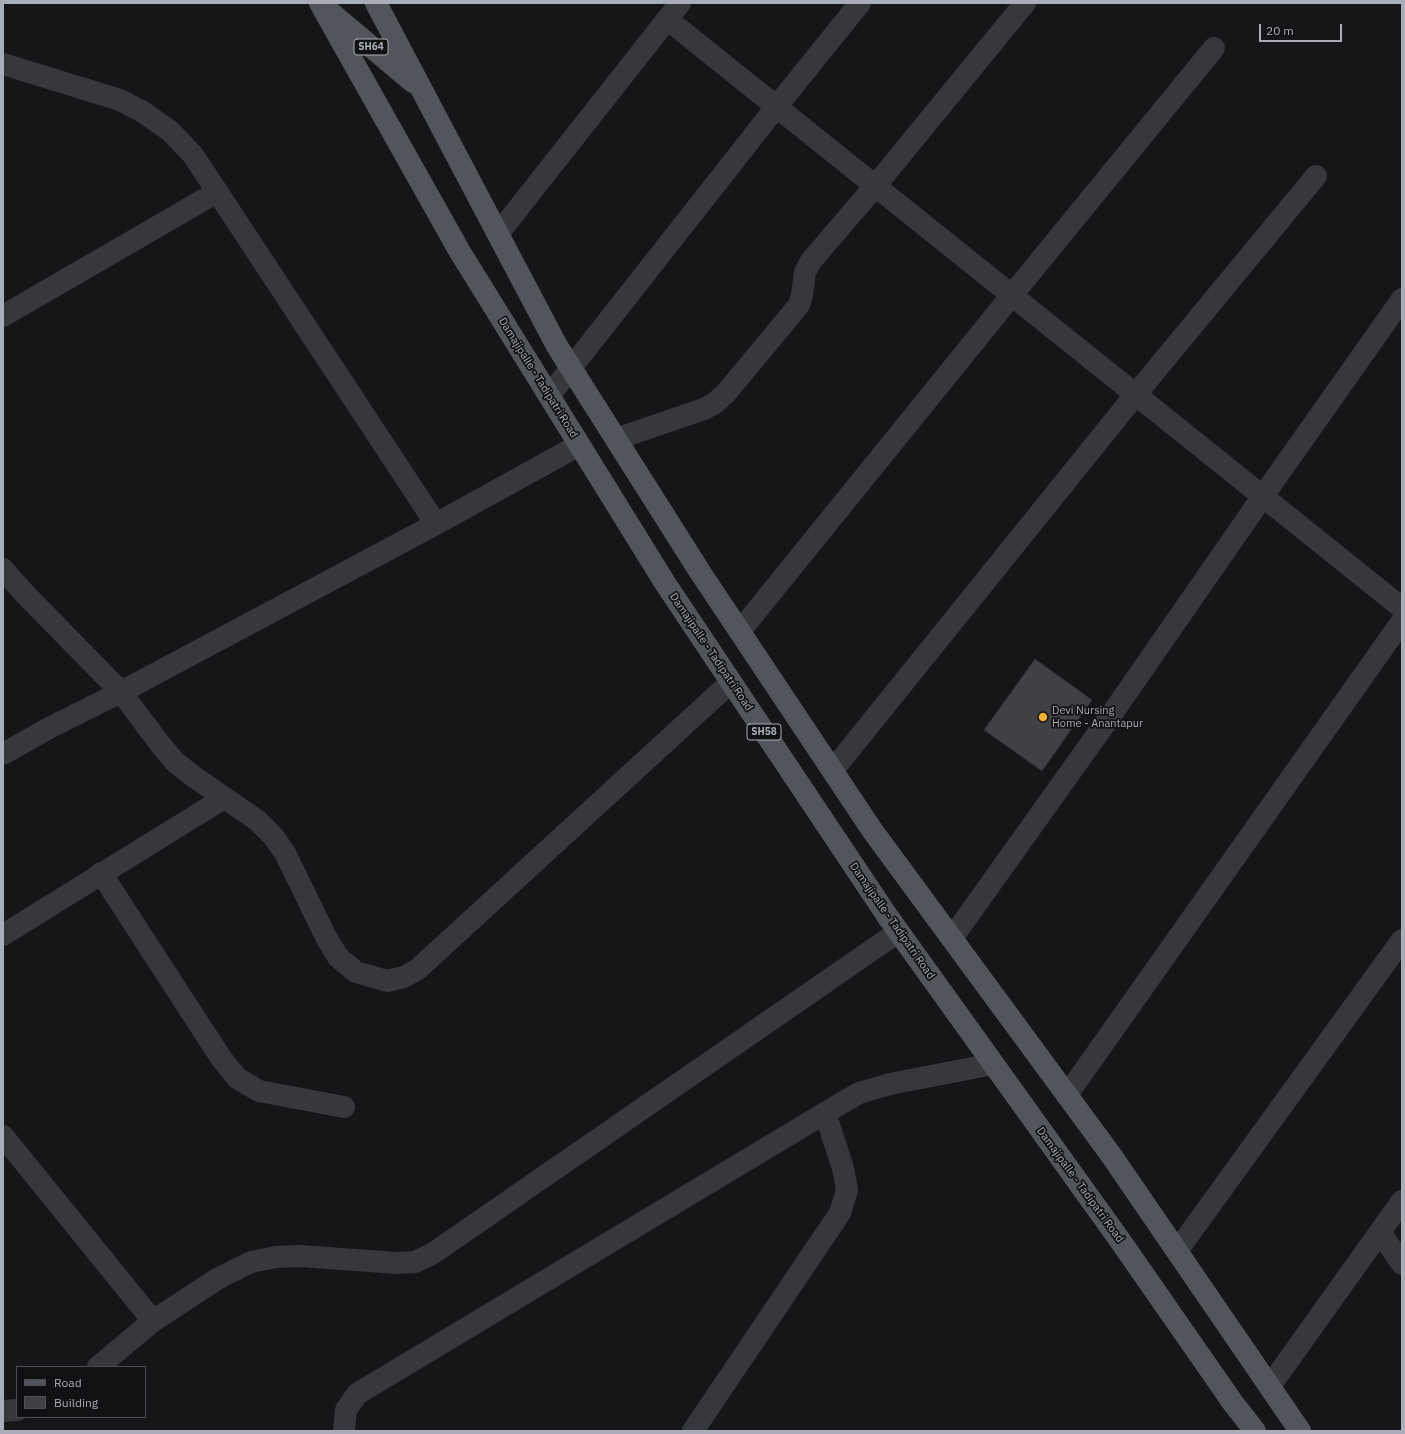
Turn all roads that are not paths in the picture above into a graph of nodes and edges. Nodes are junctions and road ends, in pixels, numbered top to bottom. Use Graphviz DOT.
graph roads {
  1 [pos="320,3"];
  2 [pos="376,3"];
  3 [pos="860,3"];
  4 [pos="1025,3"];
  5 [pos="673,11"];
  6 [pos="1214,48"];
  7 [pos="3,64"];
  8 [pos="422,90"];
  9 [pos="776,106"];
  10 [pos="1316,176"];
  11 [pos="876,185"];
  12 [pos="217,192"];
  13 [pos="498,234"];
  14 [pos="1012,295"];
  15 [pos="1402,299"];
  16 [pos="3,316"];
  17 [pos="571,368"];
  18 [pos="1136,394"];
  19 [pos="549,396"];
  20 [pos="616,440"];
  21 [pos="579,444"];
  22 [pos="1263,496"];
  23 [pos="436,524"];
  24 [pos="3,568"];
  25 [pos="1402,608"];
  26 [pos="1402,621"];
  27 [pos="740,631"];
  28 [pos="730,682"];
  29 [pos="121,692"];
  30 [pos="3,754"];
  31 [pos="833,770"];
  32 [pos="224,798"];
  33 [pos="101,873"];
  34 [pos="898,932"];
  35 [pos="3,935"];
  36 [pos="952,938"];
  37 [pos="1402,940"];
  38 [pos="993,1064"];
  39 [pos="1067,1095"];
  40 [pos="344,1107"];
  41 [pos="825,1113"];
  42 [pos="3,1136"];
  43 [pos="1402,1201"];
  44 [pos="1380,1232"];
  45 [pos="1177,1251"];
  46 [pos="1402,1264"];
  47 [pos="153,1321"];
  48 [pos="99,1366"];
  49 [pos="1270,1386"];
  50 [pos="16,1410"];
  51 [pos="3,1411"];
  52 [pos="344,1431"];
  53 [pos="694,1431"];
  54 [pos="1255,1431"];
  55 [pos="1300,1431"];
  1 -- 8 [label="main road, SH64"];
  1 -- 19 [label="main road, Damajipalle - Tadipatri Road / SH58"];
  2 -- 8 [label="main road"];
  3 -- 9 [label="street"];
  4 -- 11 [label="street"];
  5 -- 9 [label="street"];
  5 -- 13 [label="street"];
  6 -- 14 [label="street"];
  7 -- 12 [label="street"];
  8 -- 13 [label="main road"];
  9 -- 11 [label="street"];
  9 -- 17 [label="street"];
  10 -- 18 [label="street"];
  11 -- 14 [label="street"];
  11 -- 20 [label="street"];
  12 -- 16 [label="street"];
  12 -- 23 [label="street"];
  13 -- 17 [label="main road"];
  14 -- 18 [label="street"];
  14 -- 27 [label="street"];
  15 -- 22 [label="street"];
  17 -- 19 [label="street"];
  17 -- 20 [label="main road"];
  18 -- 22 [label="street"];
  18 -- 31 [label="street"];
  19 -- 21 [label="main road, Damajipalle - Tadipatri Road / SH58"];
  20 -- 27 [label="main road"];
  21 -- 23 [label="street"];
  21 -- 28 [label="main road, Damajipalle - Tadipatri Road / SH58"];
  22 -- 25 [label="street"];
  22 -- 36 [label="street"];
  23 -- 29 [label="street"];
  24 -- 29 [label="street"];
  26 -- 39 [label="street"];
  27 -- 31 [label="main road"];
  28 -- 32 [label="street"];
  28 -- 34 [label="main road, Damajipalle - Tadipatri Road / SH58"];
  29 -- 30 [label="street"];
  29 -- 32 [label="street"];
  31 -- 36 [label="main road"];
  32 -- 33 [label="street"];
  33 -- 35 [label="street"];
  33 -- 40 [label="street"];
  34 -- 38 [label="main road, Damajipalle - Tadipatri Road / SH58"];
  34 -- 47 [label="street"];
  36 -- 39 [label="main road"];
  37 -- 45 [label="street"];
  38 -- 41 [label="street"];
  38 -- 54 [label="main road, Damajipalle - Tadipatri Road / SH58"];
  39 -- 45 [label="main road"];
  41 -- 52 [label="street"];
  41 -- 53 [label="street"];
  42 -- 47 [label="street"];
  43 -- 44 [label="street"];
  44 -- 46 [label="street"];
  44 -- 49 [label="street"];
  45 -- 49 [label="main road"];
  47 -- 48 [label="street"];
  49 -- 55 [label="main road"];
  50 -- 51 [label="street"];
}
